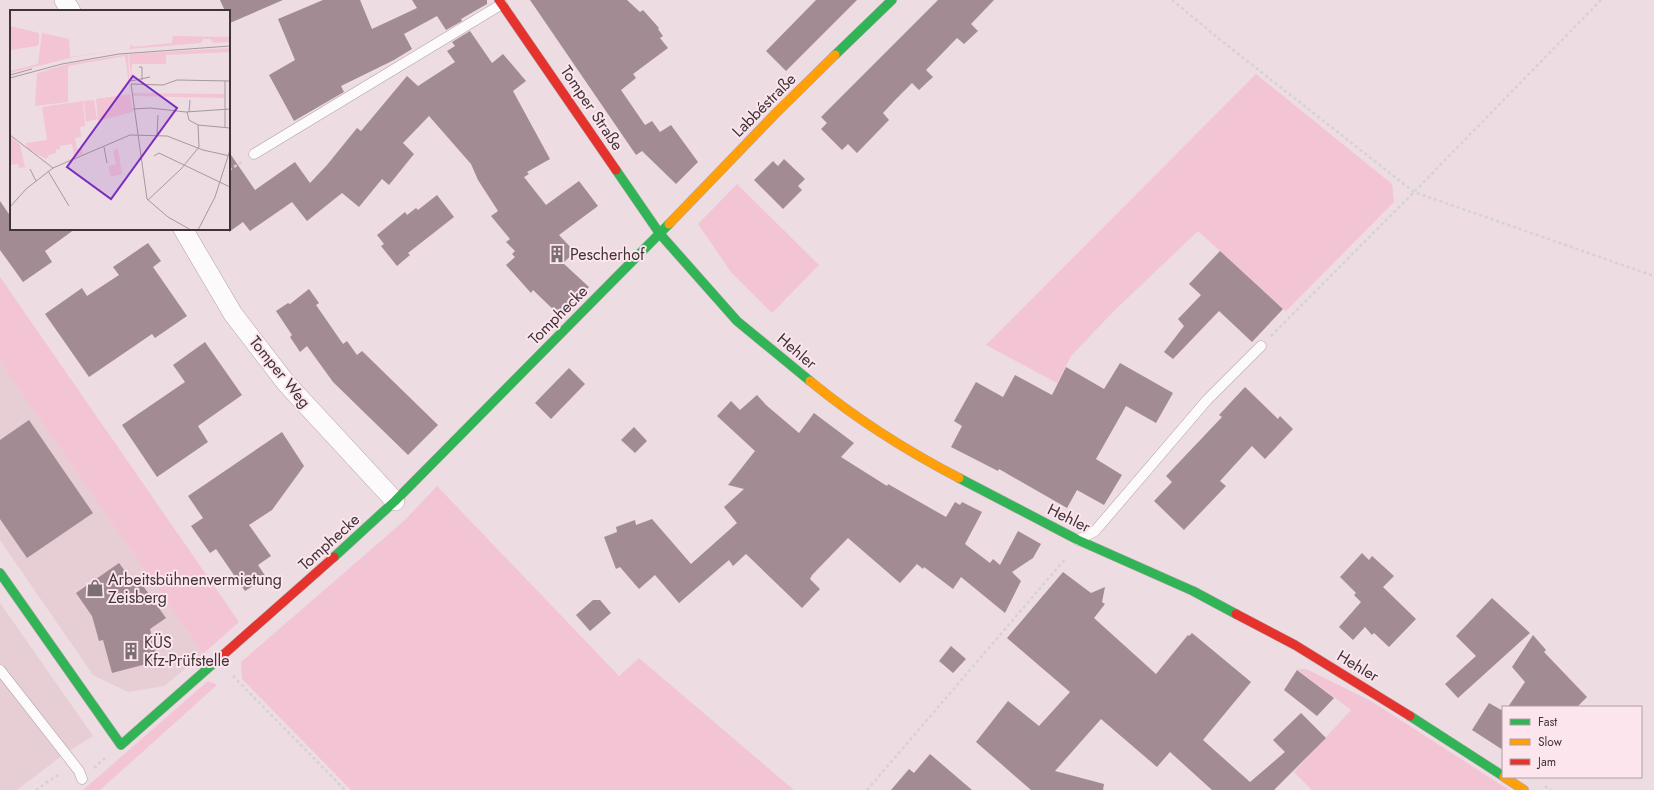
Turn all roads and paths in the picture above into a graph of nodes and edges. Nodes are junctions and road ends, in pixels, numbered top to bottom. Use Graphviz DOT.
graph roads {
  1 [pos="64,0"];
  2 [pos="892,0"];
  3 [pos="1172,0"];
  4 [pos="1601,0"];
  5 [pos="501,2"];
  6 [pos="69,10"];
  7 [pos="254,154"];
  8 [pos="1414,192"];
  9 [pos="184,230"];
  10 [pos="660,234"];
  11 [pos="1654,276"];
  12 [pos="1261,346"];
  13 [pos="395,501"];
  14 [pos="1078,540"];
  15 [pos="0,574"];
  16 [pos="217,660"];
  17 [pos="0,670"];
  18 [pos="1502,776"];
  19 [pos="1505,778"];
  20 [pos="82,779"];
  21 [pos="345,790"];
  22 [pos="867,790"];
  23 [pos="1524,790"];
  1 -- 6 [label="street"];
  2 -- 10 [label="main road, Labbéstraße"];
  3 -- 8 [label="path"];
  4 -- 8 [label="path"];
  5 -- 7 [label="lane"];
  5 -- 10 [label="main road, Tomper Straße"];
  8 -- 11 [label="path"];
  8 -- 12 [label="path"];
  9 -- 13 [label="street, Tomper Weg"];
  10 -- 13 [label="main road, Tomphecke"];
  10 -- 14 [label="main road, Hehler"];
  12 -- 14 [label="lane"];
  13 -- 16 [label="main road, Tomphecke"];
  14 -- 18 [label="main road, Hehler"];
  14 -- 22 [label="path"];
  15 -- 16 [label="main road, Tomphecke"];
  16 -- 21 [label="path"];
  17 -- 20 [label="lane"];
  19 -- 23 [label="main road, Hehler"];
}
